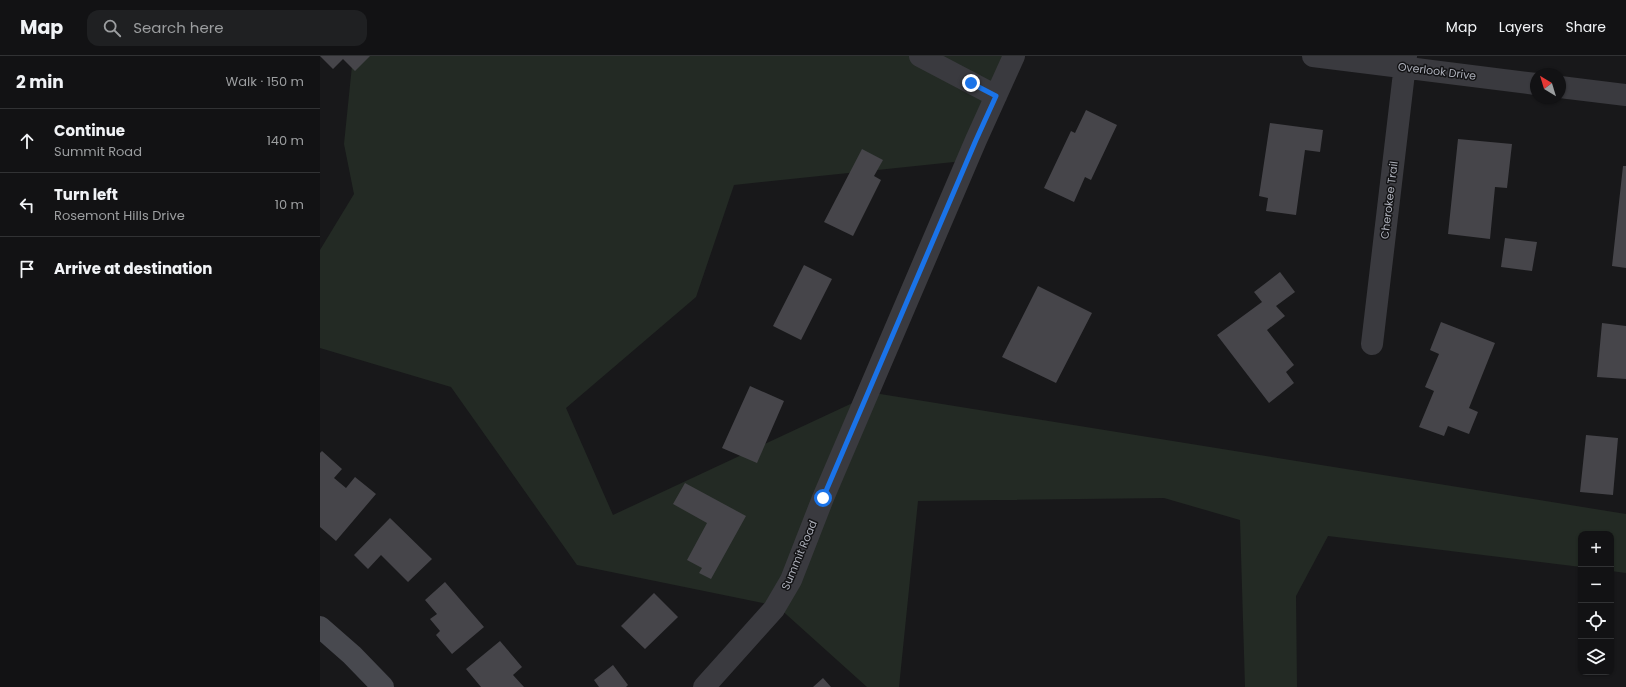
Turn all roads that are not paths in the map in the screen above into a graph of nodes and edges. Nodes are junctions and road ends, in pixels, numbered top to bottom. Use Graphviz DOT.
graph roads {
  1 [pos="920,56"];
  2 [pos="1014,56"];
  3 [pos="1313,56"];
  4 [pos="1406,62"];
  5 [pos="1530,83"];
  6 [pos="1566,88"];
  7 [pos="1626,95"];
  8 [pos="996,96"];
  9 [pos="1372,344"];
  10 [pos="320,627"];
  11 [pos="383,687"];
  12 [pos="704,687"];
  1 -- 8 [label="street"];
  2 -- 8 [label="street, Summit Road"];
  3 -- 4 [label="street, Overlook Drive"];
  4 -- 5 [label="street, Overlook Drive"];
  4 -- 9 [label="street, Cherokee Trail"];
  6 -- 7 [label="street"];
  8 -- 12 [label="street, Summit Road"];
  10 -- 11 [label="street"];
}
